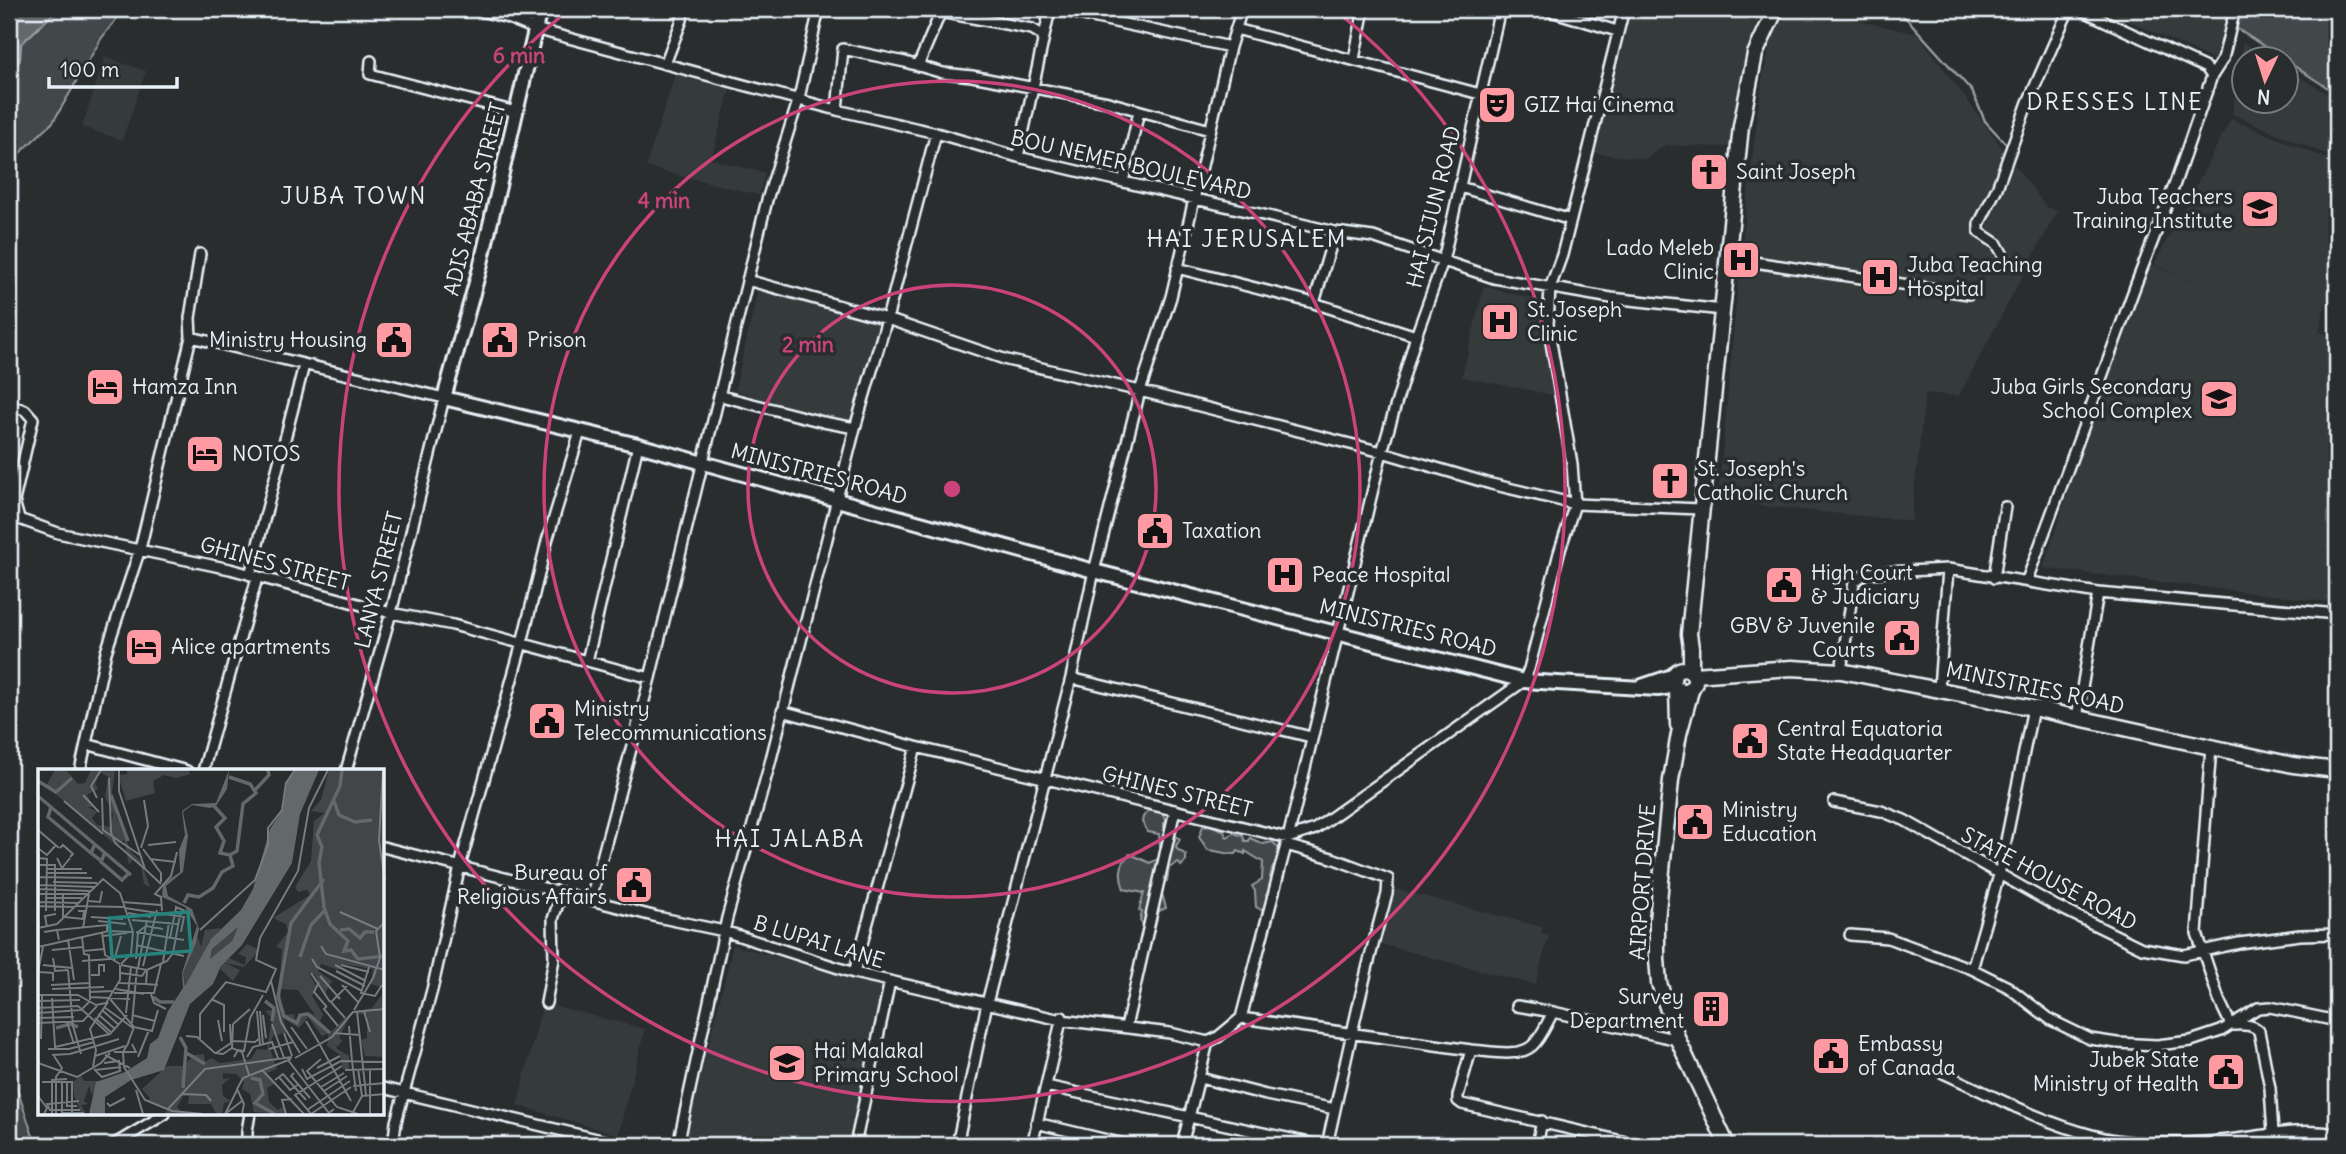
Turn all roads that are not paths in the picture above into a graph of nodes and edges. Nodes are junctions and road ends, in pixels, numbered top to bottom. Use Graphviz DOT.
graph roads {
  1 [pos="473,9"];
  2 [pos="540,9"];
  3 [pos="683,9"];
  4 [pos="819,9"];
  5 [pos="924,9"];
  6 [pos="1052,9"];
  7 [pos="1242,9"];
  8 [pos="1364,9"];
  9 [pos="1500,9"];
  10 [pos="1544,9"];
  11 [pos="1624,9"];
  12 [pos="1776,9"];
  13 [pos="2069,9"];
  14 [pos="2079,9"];
  15 [pos="2235,9"];
  16 [pos="942,10"];
  17 [pos="535,29"];
  18 [pos="1236,29"];
  19 [pos="1616,31"];
  20 [pos="1044,36"];
  21 [pos="1230,47"];
  22 [pos="1354,59"];
  23 [pos="371,61"];
  24 [pos="665,64"];
  25 [pos="918,66"];
  26 [pos="2212,76"];
  27 [pos="1034,88"];
  28 [pos="1480,94"];
  29 [pos="799,98"];
  30 [pos="837,110"];
  31 [pos="1139,111"];
  32 [pos="516,112"];
  33 [pos="1210,130"];
  34 [pos="936,133"];
  35 [pos="1018,156"];
  36 [pos="1123,182"];
  37 [pos="1460,187"];
  38 [pos="1193,199"];
  39 [pos="1571,220"];
  40 [pos="1335,232"];
  41 [pos="200,254"];
  42 [pos="1727,258"];
  43 [pos="1443,261"];
  44 [pos="2008,264"];
  45 [pos="1177,268"];
  46 [pos="747,280"];
  47 [pos="1550,288"];
  48 [pos="1969,294"];
  49 [pos="1314,303"];
  50 [pos="1723,310"];
  51 [pos="887,319"];
  52 [pos="1416,336"];
  53 [pos="191,337"];
  54 [pos="304,365"];
  55 [pos="1140,391"];
  56 [pos="721,396"];
  57 [pos="444,398"];
  58 [pos="9,404"];
  59 [pos="855,428"];
  60 [pos="580,432"];
  61 [pos="638,445"];
  62 [pos="1382,452"];
  63 [pos="704,464"];
  64 [pos="837,500"];
  65 [pos="1574,504"];
  66 [pos="2005,508"];
  67 [pos="1701,509"];
  68 [pos="14,520"];
  69 [pos="140,549"];
  70 [pos="1948,569"];
  71 [pos="1094,571"];
  72 [pos="253,576"];
  73 [pos="1994,578"];
  74 [pos="2027,580"];
  75 [pos="2098,593"];
  76 [pos="391,613"];
  77 [pos="2337,614"];
  78 [pos="1338,631"];
  79 [pos="522,643"];
  80 [pos="587,661"];
  81 [pos="1841,671"];
  82 [pos="650,678"];
  83 [pos="1071,678"];
  84 [pos="1685,680"];
  85 [pos="1524,681"];
  86 [pos="1939,688"];
  87 [pos="2034,708"];
  88 [pos="782,711"];
  89 [pos="2077,718"];
  90 [pos="1311,737"];
  91 [pos="86,744"];
  92 [pos="916,747"];
  93 [pos="2211,747"];
  94 [pos="80,769"];
  95 [pos="180,769"];
  96 [pos="204,769"];
  97 [pos="347,769"];
  98 [pos="2337,770"];
  99 [pos="1045,777"];
  100 [pos="1834,802"];
  101 [pos="1175,810"];
  102 [pos="1287,841"];
  103 [pos="385,847"];
  104 [pos="460,866"];
  105 [pos="1999,875"];
  106 [pos="562,892"];
  107 [pos="591,899"];
  108 [pos="724,931"];
  109 [pos="2337,934"];
  110 [pos="1850,935"];
  111 [pos="2203,952"];
  112 [pos="1972,969"];
  113 [pos="854,973"];
  114 [pos="890,981"];
  115 [pos="546,1003"];
  116 [pos="987,1003"];
  117 [pos="1517,1006"];
  118 [pos="1553,1013"];
  119 [pos="1241,1018"];
  120 [pos="1060,1020"];
  121 [pos="2337,1021"];
  122 [pos="2231,1025"];
  123 [pos="1126,1027"];
  124 [pos="1351,1034"];
  125 [pos="1678,1040"];
  126 [pos="1208,1042"];
  127 [pos="1471,1050"];
  128 [pos="1943,1073"];
  129 [pos="1200,1078"];
  130 [pos="1046,1086"];
  131 [pos="385,1089"];
  132 [pos="405,1094"];
  133 [pos="1335,1110"];
  134 [pos="162,1116"];
  135 [pos="250,1116"];
  136 [pos="1190,1118"];
  137 [pos="1542,1121"];
  138 [pos="1036,1122"];
  139 [pos="2273,1133"];
  140 [pos="2337,1134"];
  141 [pos="2206,1144"];
  142 [pos="113,1145"];
  143 [pos="247,1145"];
  144 [pos="393,1145"];
  145 [pos="622,1145"];
  146 [pos="678,1145"];
  147 [pos="855,1145"];
  148 [pos="957,1145"];
  149 [pos="1032,1145"];
  150 [pos="1128,1145"];
  151 [pos="1182,1145"];
  152 [pos="1319,1145"];
  153 [pos="1326,1145"];
  154 [pos="1537,1145"];
  155 [pos="1639,1145"];
  156 [pos="1727,1145"];
  1 -- 17 [label="street, BOU NEMER BOULEVARD"];
  2 -- 17 [label="street, ADIS ABABA STREET"];
  3 -- 24 [label="street"];
  4 -- 29 [label="street"];
  5 -- 16 [label="street"];
  6 -- 20 [label="street"];
  6 -- 21 [label="street"];
  7 -- 18 [label="street"];
  8 -- 22 [label="street"];
  9 -- 28 [label="street, HAI SIJUN ROAD"];
  10 -- 19 [label="street"];
  11 -- 19 [label="street"];
  12 -- 42 [label="main road, AIRPORT DRIVE"];
  13 -- 44 [label="street"];
  14 -- 26 [label="street"];
  15 -- 26 [label="street"];
  16 -- 20 [label="street"];
  16 -- 25 [label="street"];
  17 -- 24 [label="street, BOU NEMER BOULEVARD"];
  17 -- 32 [label="street, ADIS ABABA STREET"];
  18 -- 21 [label="street"];
  18 -- 22 [label="street"];
  19 -- 39 [label="street"];
  20 -- 27 [label="street"];
  21 -- 33 [label="street"];
  22 -- 28 [label="street"];
  23 -- 32 [label="street"];
  24 -- 29 [label="street, BOU NEMER BOULEVARD"];
  25 -- 27 [label="street"];
  25 -- 30 [label="street"];
  26 -- 74 [label="street"];
  27 -- 31 [label="street"];
  27 -- 35 [label="street"];
  28 -- 37 [label="street, HAI SIJUN ROAD"];
  29 -- 30 [label="street, BOU NEMER BOULEVARD"];
  29 -- 46 [label="street"];
  30 -- 34 [label="street, BOU NEMER BOULEVARD"];
  31 -- 33 [label="street"];
  31 -- 36 [label="street"];
  32 -- 57 [label="street, ADIS ABABA STREET"];
  33 -- 38 [label="street"];
  34 -- 35 [label="street, BOU NEMER BOULEVARD"];
  34 -- 51 [label="street"];
  35 -- 36 [label="street, BOU NEMER BOULEVARD"];
  36 -- 38 [label="street, BOU NEMER BOULEVARD"];
  37 -- 39 [label="street"];
  37 -- 43 [label="street, HAI SIJUN ROAD"];
  38 -- 40 [label="street, BOU NEMER BOULEVARD"];
  38 -- 45 [label="street"];
  39 -- 47 [label="street"];
  40 -- 43 [label="street, BOU NEMER BOULEVARD"];
  40 -- 49 [label="street"];
  41 -- 53 [label="street"];
  42 -- 48 [label="street"];
  42 -- 50 [label="main road, AIRPORT DRIVE"];
  43 -- 47 [label="street, BOU NEMER BOULEVARD"];
  43 -- 52 [label="street, HAI SIJUN ROAD"];
  45 -- 49 [label="street"];
  45 -- 55 [label="street"];
  46 -- 51 [label="street"];
  46 -- 56 [label="street"];
  47 -- 50 [label="street, BOU NEMER BOULEVARD"];
  47 -- 65 [label="street"];
  49 -- 52 [label="street"];
  50 -- 67 [label="main road, AIRPORT DRIVE"];
  51 -- 55 [label="street"];
  51 -- 59 [label="street"];
  52 -- 62 [label="street, HAI SIJUN ROAD"];
  53 -- 54 [label="street, MINISTRIES ROAD"];
  53 -- 69 [label="street"];
  54 -- 57 [label="street, MINISTRIES ROAD"];
  54 -- 72 [label="street"];
  55 -- 62 [label="street"];
  55 -- 71 [label="street"];
  56 -- 59 [label="street"];
  56 -- 63 [label="street"];
  57 -- 60 [label="street, MINISTRIES ROAD"];
  57 -- 76 [label="street, LANYA STREET"];
  58 -- 68 [label="street, GHINES STREET"];
  59 -- 64 [label="street"];
  60 -- 61 [label="street, MINISTRIES ROAD"];
  60 -- 79 [label="street"];
  61 -- 63 [label="street, MINISTRIES ROAD"];
  61 -- 80 [label="street"];
  62 -- 65 [label="street"];
  62 -- 78 [label="street, HAI SIJUN ROAD"];
  63 -- 64 [label="street, MINISTRIES ROAD"];
  63 -- 82 [label="street"];
  64 -- 71 [label="street, MINISTRIES ROAD"];
  64 -- 88 [label="street"];
  65 -- 67 [label="street"];
  65 -- 85 [label="street"];
  66 -- 73 [label="street"];
  67 -- 84 [label="main road, AIRPORT DRIVE"];
  68 -- 69 [label="street, GHINES STREET"];
  69 -- 72 [label="street, GHINES STREET"];
  69 -- 91 [label="street"];
  70 -- 73 [label="street"];
  70 -- 81 [label="street"];
  70 -- 86 [label="street"];
  71 -- 78 [label="street, MINISTRIES ROAD"];
  71 -- 83 [label="street"];
  72 -- 76 [label="street, GHINES STREET"];
  72 -- 96 [label="street"];
  73 -- 74 [label="street"];
  74 -- 75 [label="street"];
  75 -- 77 [label="street"];
  75 -- 89 [label="street"];
  76 -- 79 [label="street, GHINES STREET"];
  76 -- 97 [label="street, LANYA STREET"];
  78 -- 85 [label="street, MINISTRIES ROAD"];
  78 -- 90 [label="street, HAI SIJUN ROAD"];
  79 -- 80 [label="street, GHINES STREET"];
  79 -- 104 [label="street"];
  80 -- 82 [label="street, GHINES STREET"];
  81 -- 84 [label="main road, MINISTRIES ROAD"];
  81 -- 86 [label="main road, MINISTRIES ROAD"];
  82 -- 107 [label="street"];
  83 -- 90 [label="street"];
  83 -- 99 [label="street"];
  84 -- 85 [label="street, MINISTRIES ROAD"];
  84 -- 125 [label="main road, AIRPORT DRIVE"];
  85 -- 102 [label="street"];
  86 -- 87 [label="main road, MINISTRIES ROAD"];
  87 -- 89 [label="main road, MINISTRIES ROAD"];
  87 -- 105 [label="street"];
  88 -- 92 [label="street, GHINES STREET"];
  88 -- 108 [label="street"];
  89 -- 93 [label="main road, MINISTRIES ROAD"];
  90 -- 102 [label="street, HAI SIJUN ROAD"];
  91 -- 94 [label="street"];
  91 -- 95 [label="street"];
  92 -- 99 [label="street, GHINES STREET"];
  92 -- 113 [label="street"];
  93 -- 98 [label="main road, MINISTRIES ROAD"];
  93 -- 111 [label="street"];
  99 -- 101 [label="street, GHINES STREET"];
  99 -- 116 [label="street"];
  100 -- 105 [label="street, STATE HOUSE ROAD"];
  101 -- 102 [label="street, GHINES STREET"];
  101 -- 123 [label="street"];
  102 -- 119 [label="street, HAI SIJUN ROAD"];
  102 -- 124 [label="street, GHINES STREET"];
  103 -- 104 [label="street, B LUPAI LANE"];
  104 -- 106 [label="street, B LUPAI LANE"];
  104 -- 132 [label="street"];
  105 -- 111 [label="street, STATE HOUSE ROAD"];
  105 -- 112 [label="street"];
  106 -- 107 [label="street, B LUPAI LANE"];
  106 -- 115 [label="street"];
  107 -- 108 [label="street, B LUPAI LANE"];
  108 -- 113 [label="street, B LUPAI LANE"];
  108 -- 146 [label="street"];
  109 -- 111 [label="street, STATE HOUSE ROAD"];
  110 -- 112 [label="street"];
  111 -- 122 [label="street"];
  112 -- 122 [label="street"];
  113 -- 114 [label="street, B LUPAI LANE"];
  114 -- 116 [label="street, B LUPAI LANE"];
  114 -- 147 [label="street"];
  116 -- 120 [label="street, B LUPAI LANE"];
  116 -- 148 [label="street"];
  117 -- 118 [label="street"];
  118 -- 125 [label="street"];
  118 -- 127 [label="street"];
  119 -- 124 [label="street"];
  119 -- 126 [label="street"];
  120 -- 123 [label="street, B LUPAI LANE"];
  120 -- 130 [label="street"];
  121 -- 122 [label="street"];
  122 -- 139 [label="street"];
  123 -- 126 [label="street, B LUPAI LANE"];
  124 -- 127 [label="street"];
  124 -- 133 [label="street"];
  125 -- 156 [label="main road, AIRPORT DRIVE"];
  126 -- 129 [label="street"];
  127 -- 137 [label="street"];
  128 -- 141 [label="street"];
  129 -- 133 [label="street"];
  129 -- 136 [label="street"];
  130 -- 136 [label="street"];
  130 -- 138 [label="street"];
  131 -- 132 [label="street"];
  132 -- 144 [label="street"];
  132 -- 145 [label="street"];
  133 -- 153 [label="street"];
  134 -- 142 [label="street"];
  135 -- 143 [label="street"];
  136 -- 151 [label="street"];
  136 -- 152 [label="street"];
  137 -- 154 [label="street"];
  137 -- 155 [label="street"];
  138 -- 149 [label="street"];
  138 -- 150 [label="street"];
  139 -- 140 [label="street"];
  139 -- 141 [label="street"];
}
